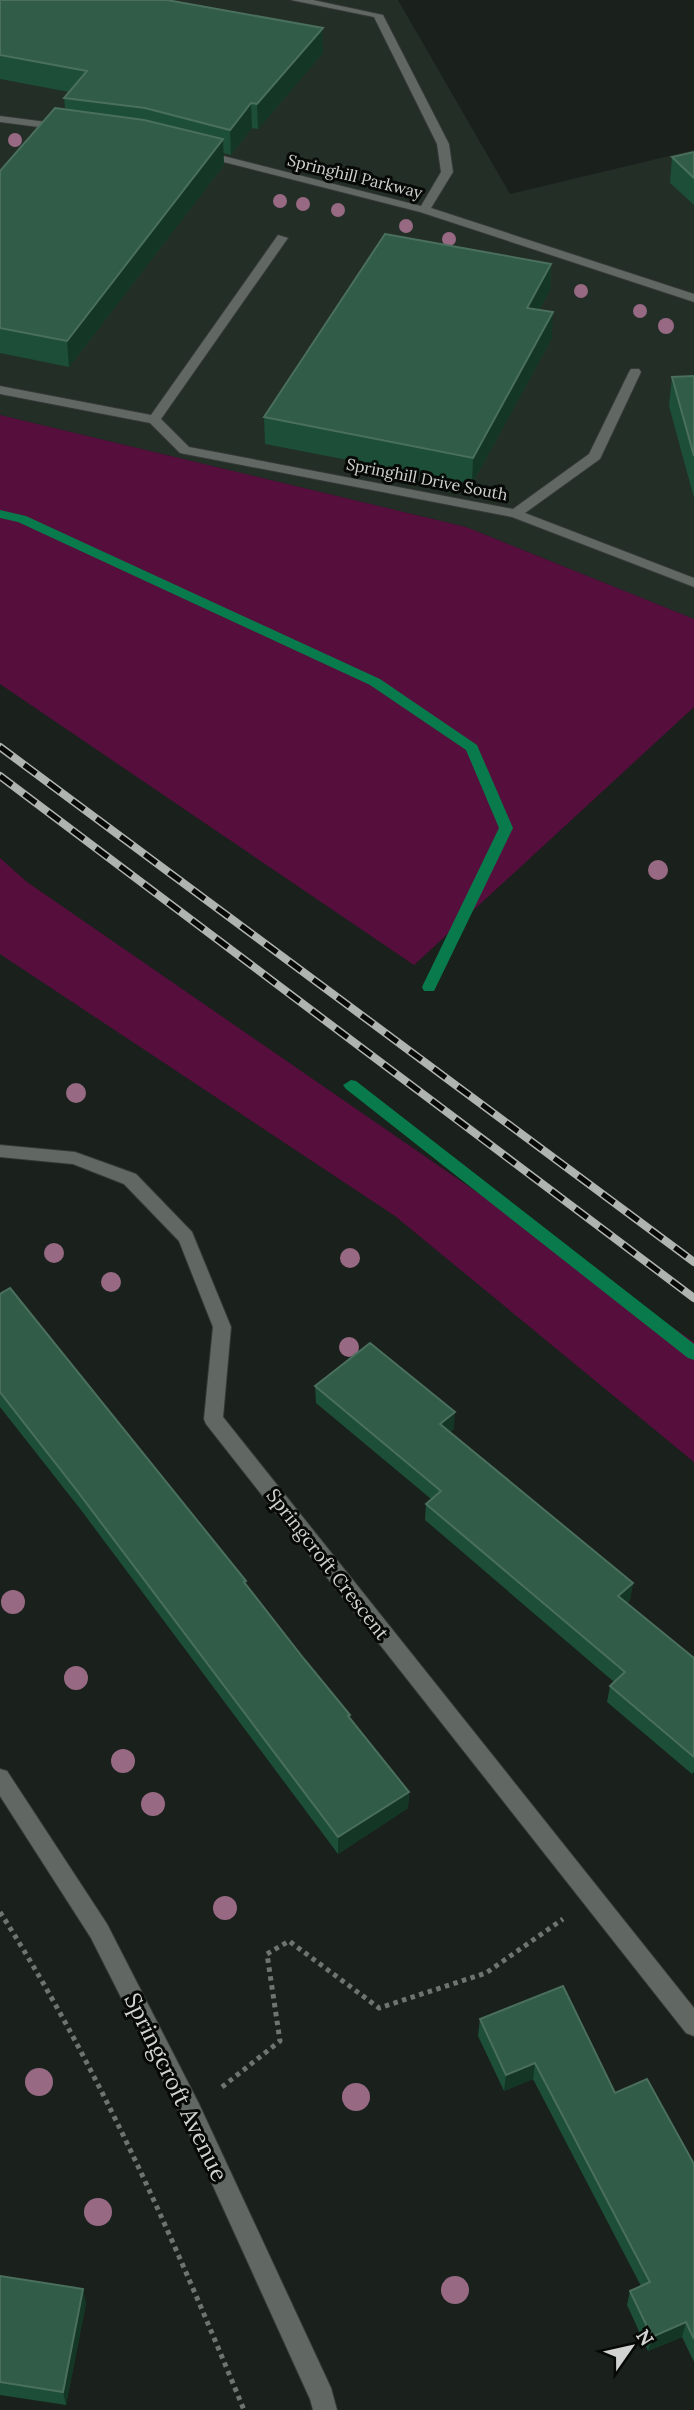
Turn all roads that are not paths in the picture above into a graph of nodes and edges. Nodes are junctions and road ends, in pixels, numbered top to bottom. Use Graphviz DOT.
graph roads {
  1 [pos="296,0"];
  2 [pos="0,119"];
  3 [pos="79,130"];
  4 [pos="185,149"];
  5 [pos="424,210"];
  6 [pos="282,239"];
  7 [pos="694,298"];
  8 [pos="635,372"];
  9 [pos="0,390"];
  10 [pos="154,420"];
  11 [pos="515,514"];
  12 [pos="694,583"];
  13 [pos="0,1151"];
  14 [pos="0,1778"];
  15 [pos="694,2025"];
  16 [pos="325,2410"];
  1 -- 5 [label="street"];
  2 -- 3 [label="street"];
  4 -- 5 [label="street, Springhill Parkway"];
  5 -- 7 [label="street, Springhill Parkway"];
  6 -- 10 [label="street"];
  8 -- 11 [label="street"];
  9 -- 10 [label="street"];
  10 -- 11 [label="street, Springhill Drive South"];
  11 -- 12 [label="street, Springhill Drive South"];
  13 -- 15 [label="street, Springcroft Crescent"];
  14 -- 16 [label="street, Springcroft Avenue"];
}
